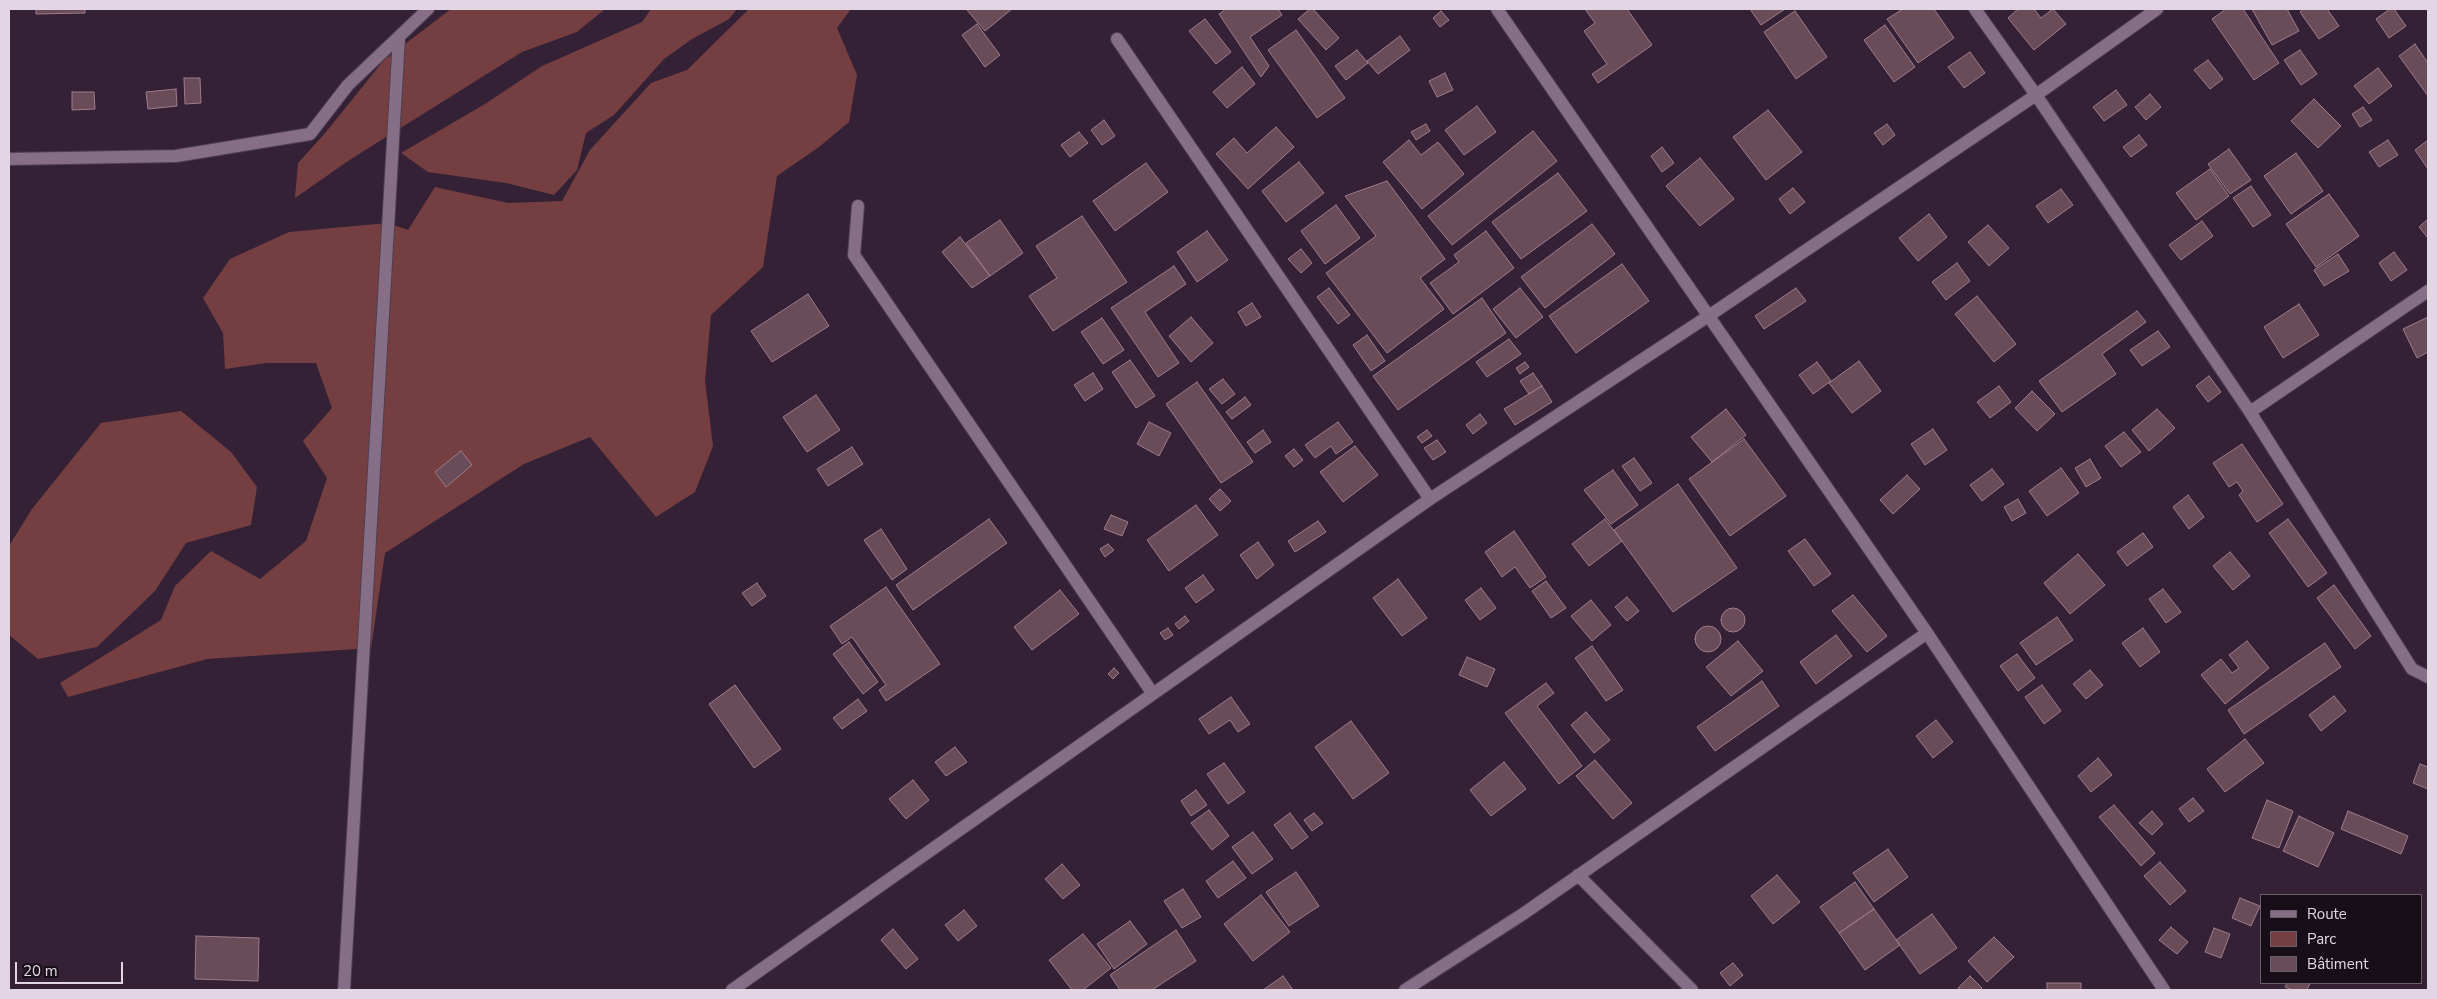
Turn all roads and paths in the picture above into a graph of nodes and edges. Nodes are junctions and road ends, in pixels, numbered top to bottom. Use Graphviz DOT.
graph roads {
  1 [pos="428,9"];
  2 [pos="1497,9"];
  3 [pos="1975,9"];
  4 [pos="2157,9"];
  5 [pos="399,36"];
  6 [pos="1117,39"];
  7 [pos="2036,95"];
  8 [pos="9,159"];
  9 [pos="858,206"];
  10 [pos="2428,290"];
  11 [pos="1710,315"];
  12 [pos="2250,412"];
  13 [pos="1430,499"];
  14 [pos="1927,633"];
  15 [pos="2428,677"];
  16 [pos="1153,694"];
  17 [pos="1578,875"];
  18 [pos="344,990"];
  19 [pos="732,990"];
  20 [pos="1405,990"];
  21 [pos="1692,990"];
  22 [pos="2164,990"];
  1 -- 5 [label="street"];
  2 -- 11 [label="street"];
  3 -- 7 [label="street"];
  4 -- 7 [label="street"];
  5 -- 8 [label="street"];
  5 -- 18 [label="street"];
  6 -- 13 [label="street"];
  7 -- 11 [label="street"];
  7 -- 12 [label="street"];
  9 -- 16 [label="street"];
  10 -- 12 [label="street"];
  11 -- 13 [label="street"];
  11 -- 14 [label="street"];
  12 -- 15 [label="street"];
  13 -- 16 [label="street"];
  14 -- 17 [label="street"];
  14 -- 22 [label="street"];
  16 -- 19 [label="street"];
  17 -- 20 [label="street"];
  17 -- 21 [label="street"];
}
